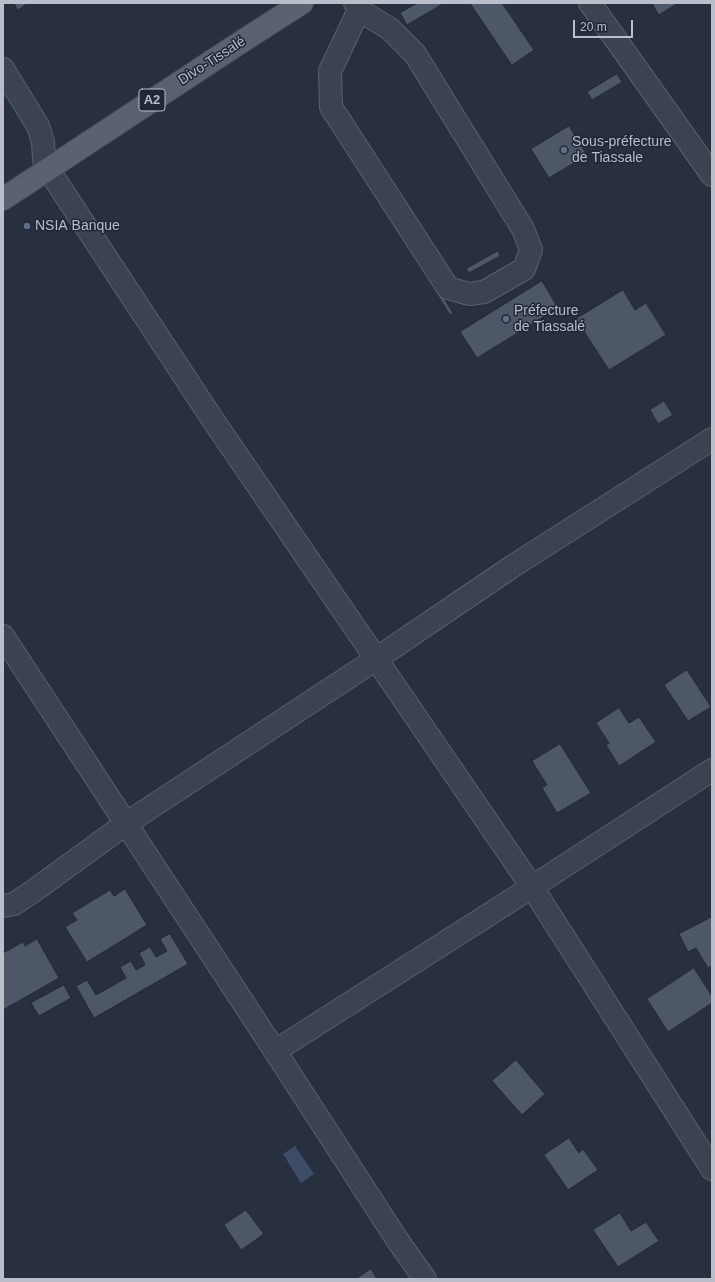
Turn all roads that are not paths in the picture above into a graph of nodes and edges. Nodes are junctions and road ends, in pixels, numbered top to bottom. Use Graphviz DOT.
graph roads {
  1 [pos="302,3"];
  2 [pos="590,3"];
  3 [pos="357,6"];
  4 [pos="3,69"];
  5 [pos="48,169"];
  6 [pos="712,175"];
  7 [pos="3,199"];
  8 [pos="712,439"];
  9 [pos="3,636"];
  10 [pos="376,659"];
  11 [pos="712,770"];
  12 [pos="127,823"];
  13 [pos="532,887"];
  14 [pos="3,906"];
  15 [pos="276,1051"];
  16 [pos="712,1169"];
  17 [pos="425,1279"];
  1 -- 5 [label="main road, Divo-Tissalé / A2"];
  2 -- 6 [label="street"];
  3 -- 3 [label="street"];
  4 -- 5 [label="street"];
  5 -- 7 [label="main road, Divo-Tissalé / A2"];
  5 -- 10 [label="street"];
  8 -- 10 [label="street"];
  9 -- 12 [label="street"];
  10 -- 12 [label="street"];
  10 -- 13 [label="street"];
  11 -- 13 [label="street"];
  12 -- 14 [label="street"];
  12 -- 15 [label="street"];
  13 -- 15 [label="street"];
  13 -- 16 [label="street"];
  15 -- 17 [label="street"];
}
